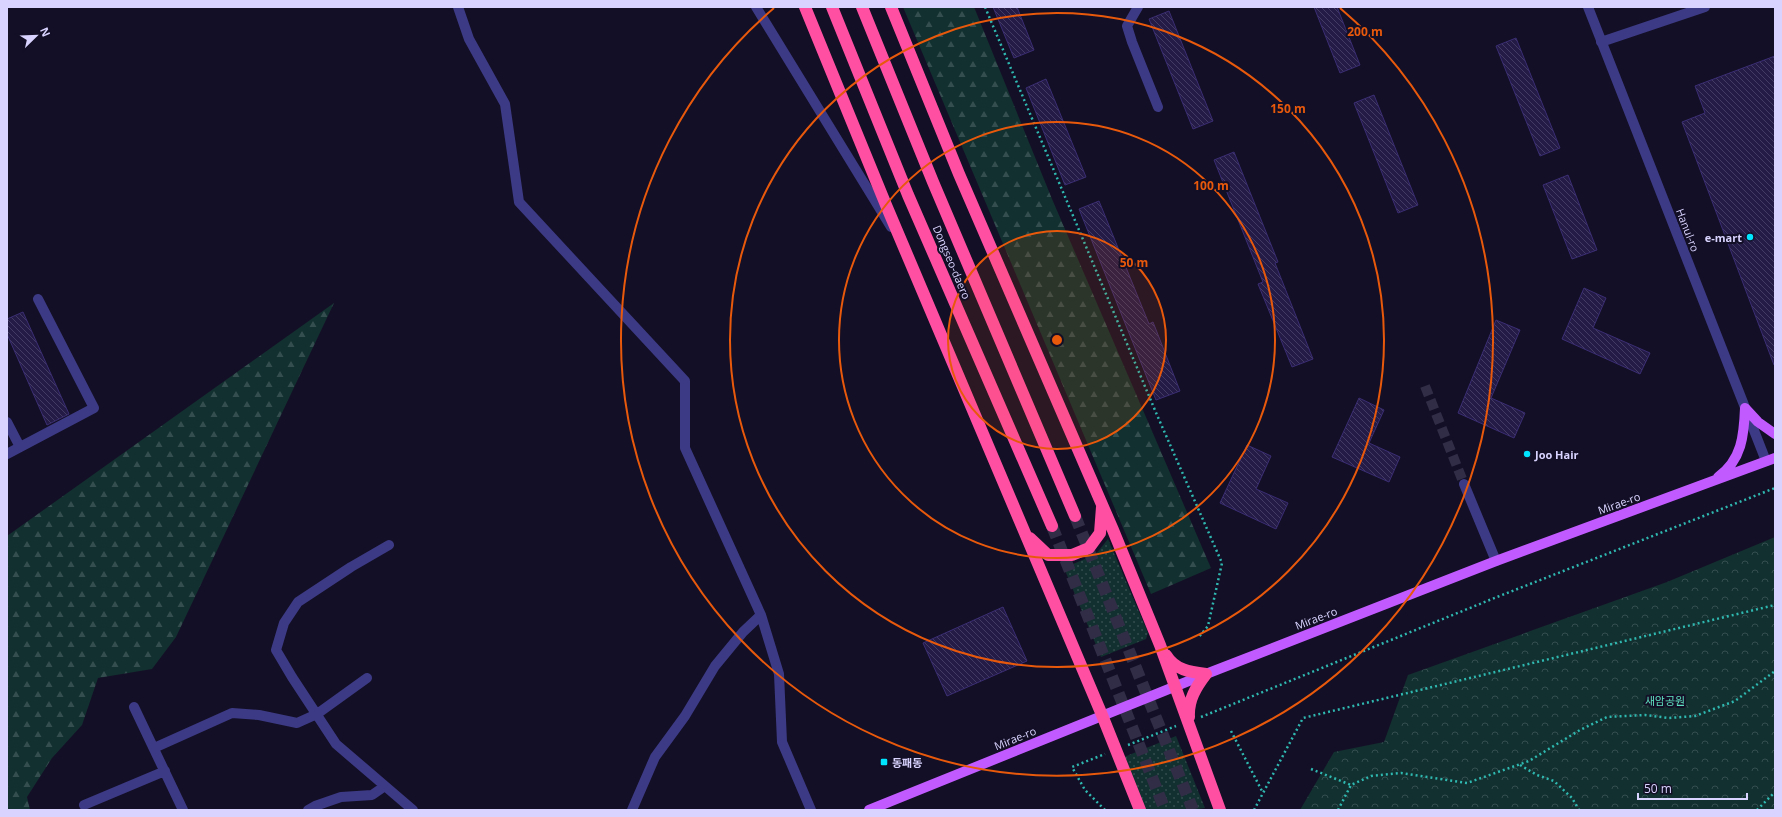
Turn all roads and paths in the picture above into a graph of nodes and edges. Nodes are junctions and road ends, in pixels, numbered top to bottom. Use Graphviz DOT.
graph roads {
  1 [pos="458,7"];
  2 [pos="756,7"];
  3 [pos="805,7"];
  4 [pos="832,7"];
  5 [pos="862,7"];
  6 [pos="891,7"];
  7 [pos="985,7"];
  8 [pos="1138,7"];
  9 [pos="1588,7"];
  10 [pos="1705,7"];
  11 [pos="1601,42"];
  12 [pos="1158,107"];
  13 [pos="904,248"];
  14 [pos="38,299"];
  15 [pos="1745,408"];
  16 [pos="7,422"];
  17 [pos="1775,434"];
  18 [pos="20,447"];
  19 [pos="7,454"];
  20 [pos="1770,459"];
  21 [pos="1708,483"];
  22 [pos="1464,484"];
  23 [pos="1775,488"];
  24 [pos="1102,504"];
  25 [pos="1075,516"];
  26 [pos="1052,526"];
  27 [pos="1026,535"];
  28 [pos="389,545"];
  29 [pos="1496,561"];
  30 [pos="1775,605"];
  31 [pos="761,614"];
  32 [pos="1198,638"];
  33 [pos="1160,645"];
  34 [pos="1775,671"];
  35 [pos="1206,674"];
  36 [pos="367,678"];
  37 [pos="1175,686"];
  38 [pos="134,707"];
  39 [pos="317,714"];
  40 [pos="1102,715"];
  41 [pos="1196,719"];
  42 [pos="1181,724"];
  43 [pos="1192,732"];
  44 [pos="1231,732"];
  45 [pos="1123,747"];
  46 [pos="154,748"];
  47 [pos="1108,753"];
  48 [pos="1519,765"];
  49 [pos="1311,769"];
  50 [pos="165,771"];
  51 [pos="1351,785"];
  52 [pos="385,786"];
  53 [pos="1775,792"];
  54 [pos="1263,793"];
  55 [pos="84,804"];
  56 [pos="879,808"];
  57 [pos="183,810"];
  58 [pos="308,810"];
  59 [pos="413,810"];
  60 [pos="632,810"];
  61 [pos="812,810"];
  62 [pos="869,810"];
  63 [pos="1105,810"];
  64 [pos="1140,810"];
  65 [pos="1220,810"];
  66 [pos="1254,810"];
  67 [pos="1338,810"];
  68 [pos="1579,810"];
  69 [pos="1757,810"];
  1 -- 31 [label="street"];
  2 -- 13 [label="street"];
  3 -- 13 [label="highway"];
  4 -- 26 [label="highway, Dongseo-daero"];
  5 -- 25 [label="highway, Dongseo-daero"];
  6 -- 24 [label="highway"];
  7 -- 32 [label="path"];
  8 -- 12 [label="street"];
  9 -- 11 [label="street, Hanul-ro"];
  10 -- 11 [label="street"];
  11 -- 15 [label="street, Hanul-ro"];
  13 -- 27 [label="highway"];
  14 -- 18 [label="street"];
  15 -- 17 [label="main road"];
  15 -- 20 [label="street, Hanul-ro"];
  15 -- 21 [label="main road"];
  16 -- 18 [label="street"];
  18 -- 19 [label="street"];
  20 -- 21 [label="main road, Mirae-ro"];
  21 -- 29 [label="main road, Mirae-ro"];
  22 -- 29 [label="street"];
  23 -- 41 [label="path"];
  24 -- 27 [label="highway"];
  24 -- 33 [label="highway"];
  27 -- 40 [label="highway"];
  28 -- 39 [label="street"];
  29 -- 35 [label="main road, Mirae-ro"];
  30 -- 54 [label="path"];
  31 -- 60 [label="street"];
  31 -- 61 [label="street"];
  33 -- 35 [label="highway"];
  33 -- 37 [label="highway"];
  34 -- 48 [label="path"];
  35 -- 37 [label="main road, Mirae-ro"];
  35 -- 43 [label="highway"];
  36 -- 39 [label="street"];
  37 -- 40 [label="main road, Mirae-ro"];
  37 -- 43 [label="highway"];
  38 -- 46 [label="street"];
  39 -- 46 [label="street"];
  39 -- 52 [label="street"];
  40 -- 56 [label="main road, Mirae-ro"];
  40 -- 64 [label="highway"];
  42 -- 45 [label="path"];
  43 -- 65 [label="highway"];
  44 -- 54 [label="path"];
  46 -- 50 [label="street"];
  47 -- 63 [label="path"];
  48 -- 51 [label="path"];
  48 -- 68 [label="path"];
  49 -- 51 [label="path"];
  50 -- 55 [label="street"];
  50 -- 57 [label="street"];
  51 -- 67 [label="path"];
  52 -- 58 [label="street"];
  52 -- 59 [label="street"];
  53 -- 69 [label="path"];
  54 -- 66 [label="path"];
  56 -- 62 [label="main road, Mirae-ro"];
}
